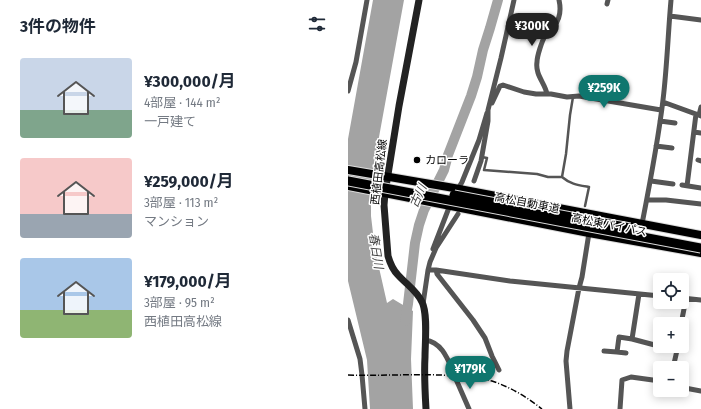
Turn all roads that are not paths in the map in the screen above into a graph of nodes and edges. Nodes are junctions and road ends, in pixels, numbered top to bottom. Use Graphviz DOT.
graph roads {
  1 [pos="367,0"];
  2 [pos="419,0"];
  3 [pos="514,0"];
  4 [pos="559,0"];
  5 [pos="670,0"];
  6 [pos="670,16"];
  7 [pos="701,20"];
  8 [pos="348,91"];
  9 [pos="547,94"];
  10 [pos="573,97"];
  11 [pos="663,102"];
  12 [pos="490,103"];
  13 [pos="701,107"];
  14 [pos="488,110"];
  15 [pos="662,110"];
  16 [pos="699,115"];
  17 [pos="660,121"];
  18 [pos="675,123"];
  19 [pos="694,132"];
  20 [pos="701,133"];
  21 [pos="656,146"];
  22 [pos="672,148"];
  23 [pos="482,157"];
  24 [pos="348,170"];
  25 [pos="348,176"];
  26 [pos="384,176"];
  27 [pos="562,177"];
  28 [pos="348,181"];
  29 [pos="474,181"];
  30 [pos="651,181"];
  31 [pos="674,184"];
  32 [pos="348,186"];
  33 [pos="701,188"];
  34 [pos="456,189"];
  35 [pos="382,193"];
  36 [pos="647,200"];
  37 [pos="701,204"];
  38 [pos="448,205"];
  39 [pos="585,206"];
  40 [pos="458,214"];
  41 [pos="642,224"];
  42 [pos="589,232"];
  43 [pos="701,235"];
  44 [pos="701,242"];
  45 [pos="701,248"];
  46 [pos="701,253"];
  47 [pos="430,262"];
  48 [pos="428,270"];
  49 [pos="436,270"];
  50 [pos="579,288"];
  51 [pos="639,294"];
  52 [pos="653,295"];
  53 [pos="689,299"];
  54 [pos="701,300"];
  55 [pos="422,301"];
  56 [pos="348,320"];
  57 [pos="632,339"];
  58 [pos="425,340"];
  59 [pos="653,345"];
  60 [pos="604,351"];
  61 [pos="617,352"];
  62 [pos="626,353"];
  63 [pos="453,370"];
  64 [pos="499,370"];
  65 [pos="455,377"];
  66 [pos="653,380"];
  67 [pos="689,388"];
  68 [pos="701,390"];
  69 [pos="365,409"];
  70 [pos="426,409"];
  71 [pos="469,409"];
  72 [pos="570,409"];
  73 [pos="620,409"];
  1 -- 8 [label="street"];
  2 -- 26 [label="main road, 西植田高松線"];
  3 -- 12 [label="street"];
  4 -- 9 [label="street"];
  5 -- 6 [label="street"];
  6 -- 7 [label="street"];
  6 -- 11 [label="street"];
  9 -- 10 [label="street"];
  9 -- 12 [label="street"];
  10 -- 15 [label="street"];
  10 -- 27 [label="lane"];
  11 -- 15 [label="street"];
  11 -- 16 [label="street"];
  12 -- 14 [label="street"];
  13 -- 16 [label="street"];
  14 -- 23 [label="street"];
  14 -- 34 [label="street"];
  15 -- 17 [label="street"];
  16 -- 19 [label="street"];
  17 -- 18 [label="street"];
  17 -- 21 [label="street"];
  19 -- 20 [label="street"];
  19 -- 33 [label="street"];
  21 -- 22 [label="street"];
  21 -- 30 [label="street"];
  23 -- 27 [label="lane"];
  23 -- 29 [label="street"];
  24 -- 26 [label="highway, 高松東バイパス"];
  25 -- 44 [label="highway, 高松自動車道, bridge"];
  26 -- 34 [label="highway, 高松東バイパス"];
  26 -- 35 [label="main road, 西植田高松線"];
  27 -- 39 [label="lane"];
  28 -- 45 [label="highway, 高松自動車道, bridge"];
  30 -- 31 [label="street"];
  30 -- 36 [label="street"];
  32 -- 35 [label="highway, 高松東バイパス"];
  34 -- 41 [label="highway, 高松東バイパス"];
  35 -- 38 [label="highway, 高松東バイパス"];
  35 -- 55 [label="main road, 西植田高松線"];
  36 -- 37 [label="street"];
  36 -- 41 [label="street"];
  38 -- 42 [label="highway, 高松東バイパス"];
  38 -- 47 [label="street"];
  40 -- 47 [label="street"];
  41 -- 43 [label="highway, 高松東バイパス"];
  42 -- 46 [label="highway, 高松東バイパス"];
  42 -- 50 [label="street"];
  47 -- 48 [label="street"];
  48 -- 49 [label="street"];
  48 -- 55 [label="street"];
  49 -- 50 [label="street"];
  49 -- 64 [label="street"];
  50 -- 51 [label="street"];
  50 -- 72 [label="street"];
  51 -- 52 [label="street"];
  51 -- 57 [label="street"];
  53 -- 54 [label="street"];
  55 -- 58 [label="main road"];
  56 -- 69 [label="street"];
  57 -- 59 [label="street"];
  57 -- 61 [label="street"];
  58 -- 63 [label="street"];
  58 -- 70 [label="main road"];
  60 -- 61 [label="street"];
  61 -- 62 [label="street"];
  65 -- 71 [label="street"];
  66 -- 73 [label="street"];
  67 -- 68 [label="street"];
}
